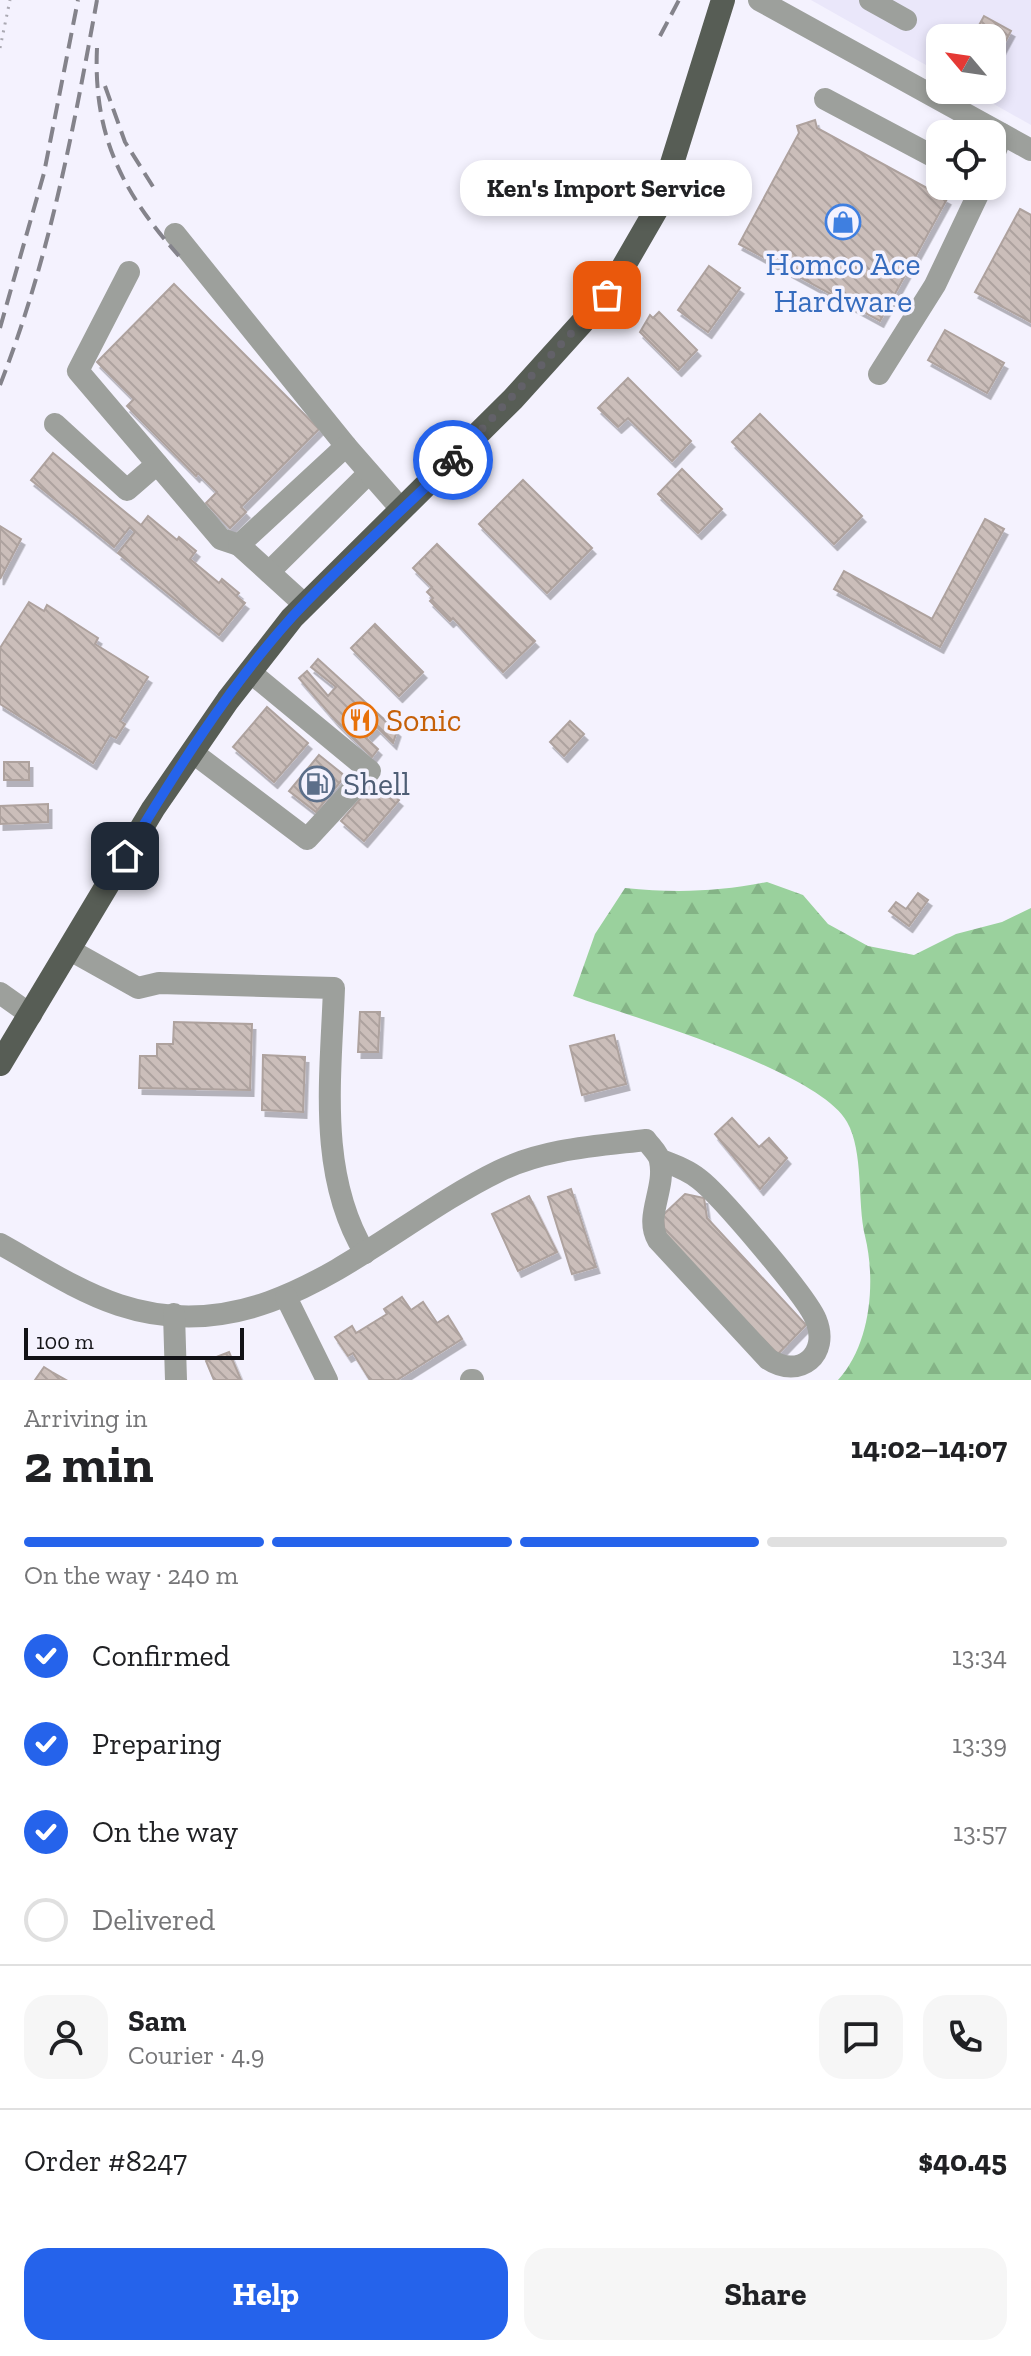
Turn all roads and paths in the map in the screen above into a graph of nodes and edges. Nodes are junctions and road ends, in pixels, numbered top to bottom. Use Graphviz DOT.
graph roads {
  1 [pos="10,0"];
  2 [pos="723,0"];
  3 [pos="759,0"];
  4 [pos="870,0"];
  5 [pos="906,20"];
  6 [pos="0,48"];
  7 [pos="825,99"];
  8 [pos="977,120"];
  9 [pos="1006,136"];
  10 [pos="1031,150"];
  11 [pos="926,153"];
  12 [pos="669,174"];
  13 [pos="726,196"];
  14 [pos="975,200"];
  15 [pos="175,234"];
  16 [pos="129,272"];
  17 [pos="879,374"];
  18 [pos="55,424"];
  19 [pos="346,446"];
  20 [pos="157,464"];
  21 [pos="369,473"];
  22 [pos="402,510"];
  23 [pos="239,545"];
  24 [pos="269,572"];
  25 [pos="305,605"];
  26 [pos="250,672"];
  27 [pos="192,752"];
  28 [pos="70,950"];
  29 [pos="0,993"];
  30 [pos="31,1015"];
  31 [pos="0,1064"];
  32 [pos="661,1160"];
  33 [pos="0,1244"];
  34 [pos="365,1253"];
  35 [pos="286,1297"];
  36 [pos="174,1314"];
  37 [pos="176,1380"];
  38 [pos="327,1380"];
  1 -- 6 [label="path"];
  2 -- 12 [label="main road"];
  3 -- 8 [label="street"];
  4 -- 5 [label="street"];
  7 -- 11 [label="street"];
  9 -- 10 [label="street"];
  12 -- 13 [label="street"];
  12 -- 22 [label="main road"];
  14 -- 17 [label="street"];
  15 -- 19 [label="street"];
  16 -- 20 [label="street"];
  18 -- 20 [label="street"];
  19 -- 21 [label="street"];
  19 -- 23 [label="street"];
  20 -- 23 [label="street"];
  21 -- 22 [label="street"];
  21 -- 24 [label="street"];
  22 -- 25 [label="main road"];
  23 -- 24 [label="street"];
  24 -- 25 [label="street"];
  25 -- 26 [label="main road"];
  26 -- 27 [label="main road"];
  26 -- 27 [label="street"];
  27 -- 28 [label="main road"];
  28 -- 30 [label="main road"];
  28 -- 34 [label="street"];
  29 -- 30 [label="street"];
  30 -- 31 [label="main road"];
  32 -- 32 [label="street"];
  32 -- 34 [label="street"];
  33 -- 36 [label="street"];
  34 -- 35 [label="street"];
  35 -- 36 [label="street"];
  35 -- 38 [label="street"];
  36 -- 37 [label="street"];
}
